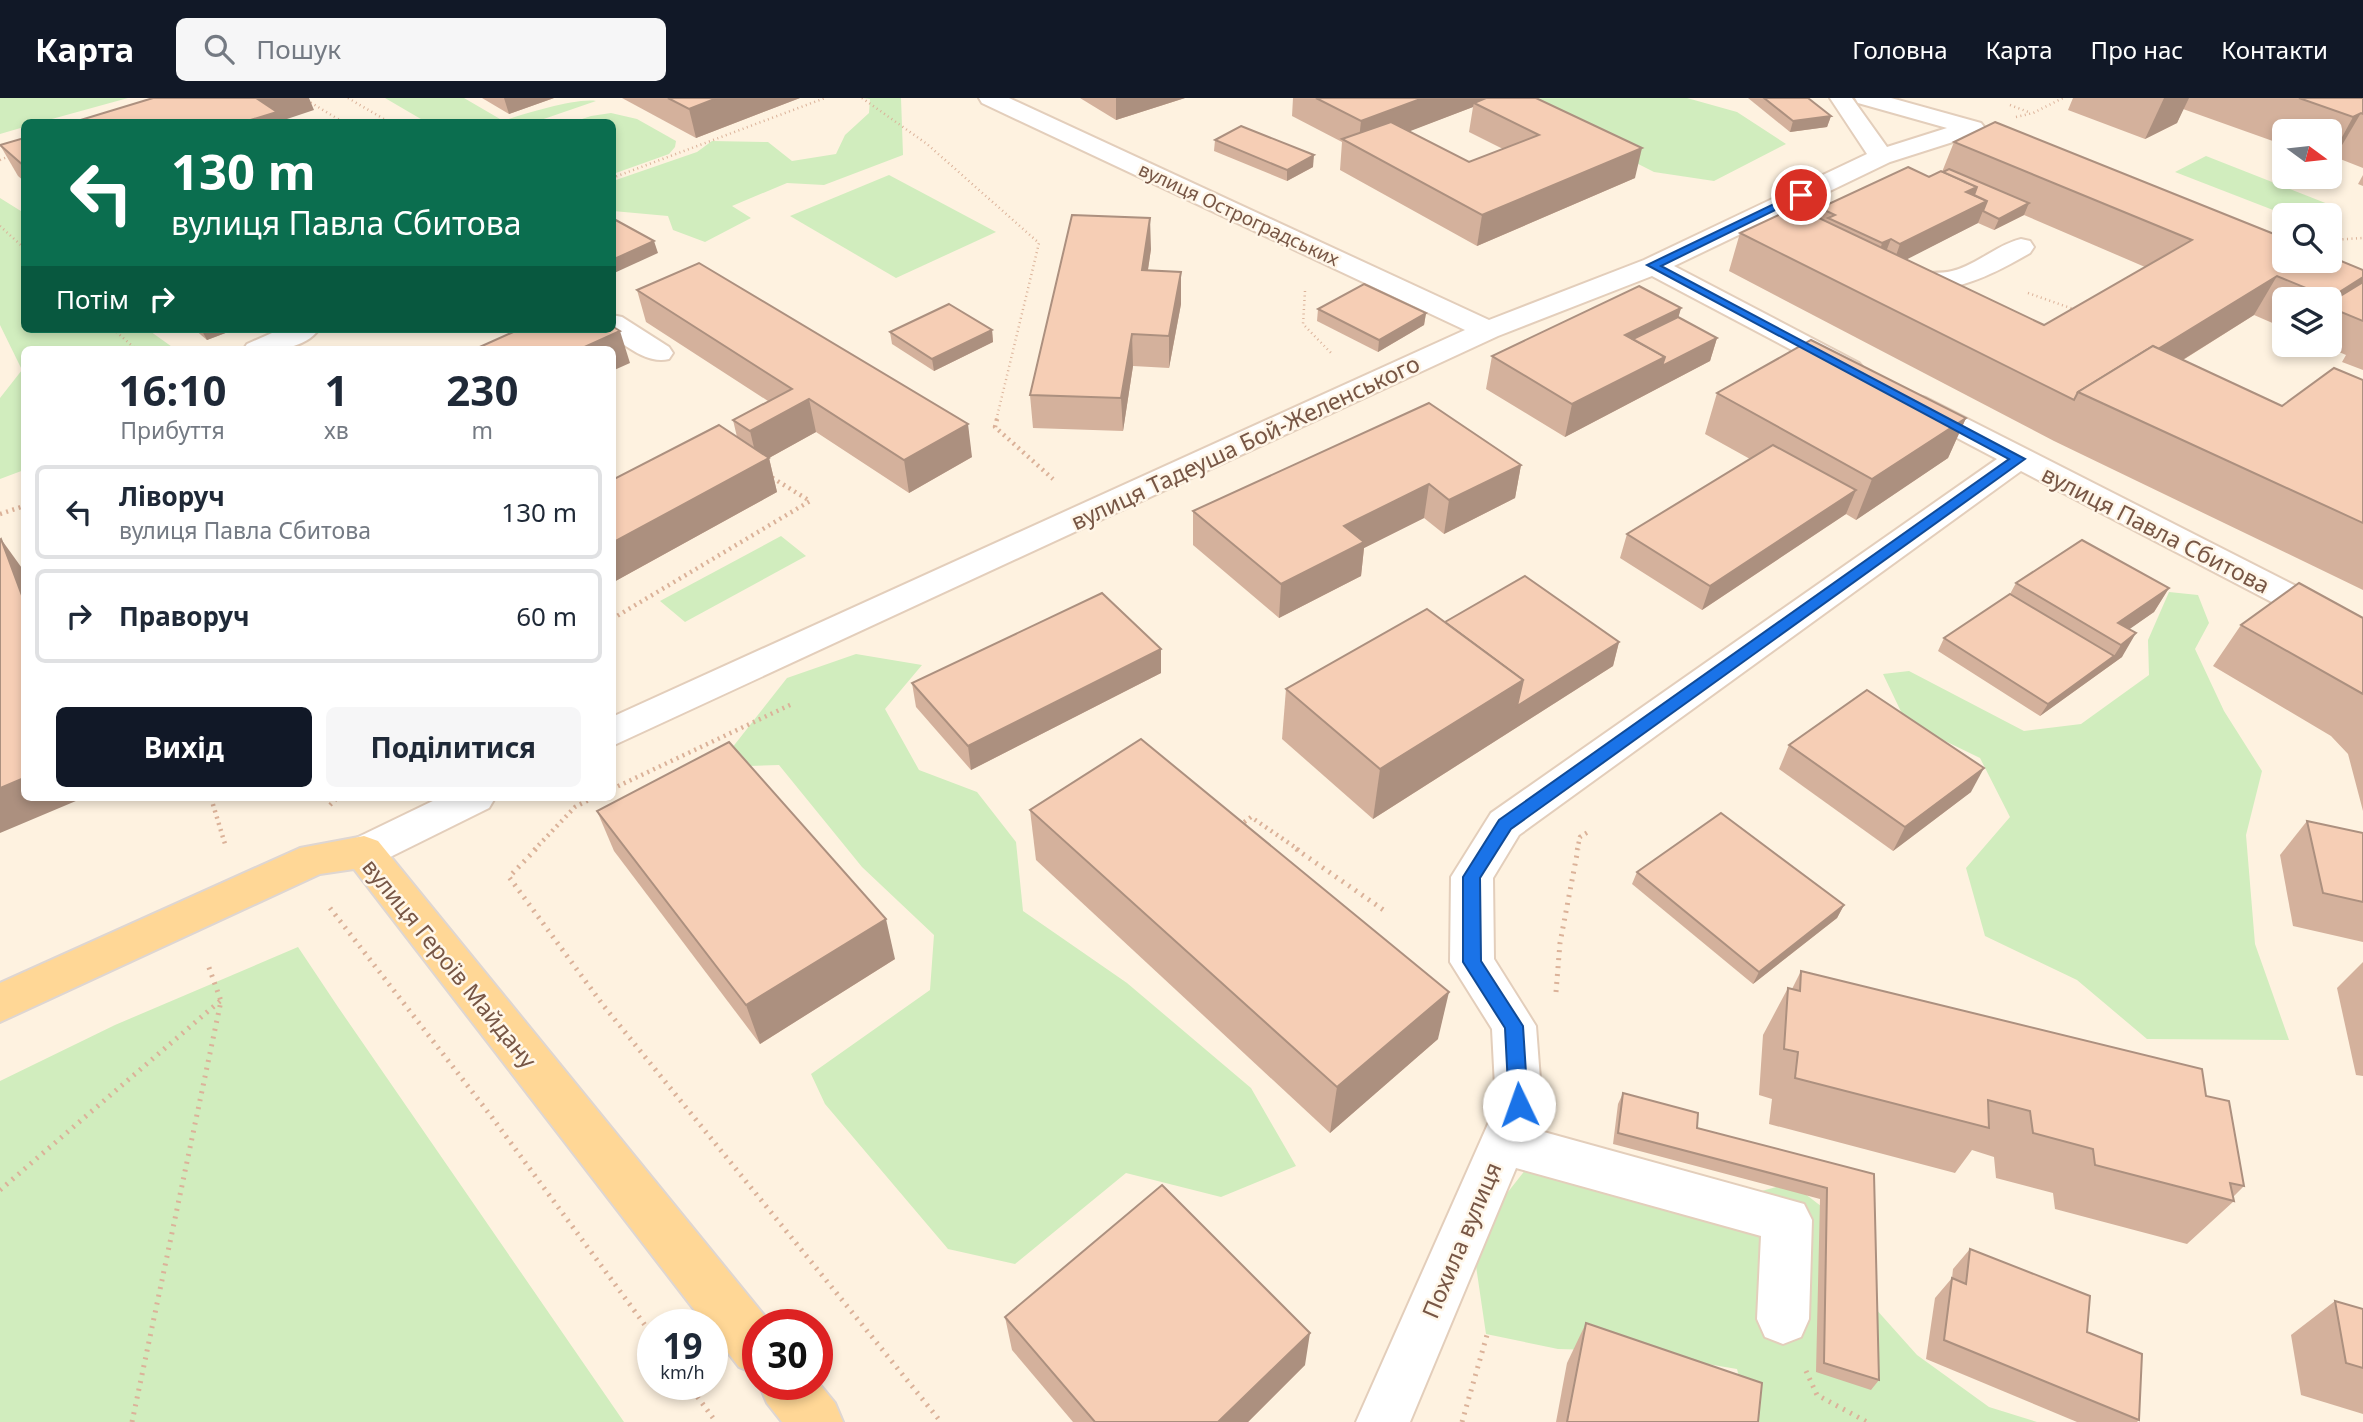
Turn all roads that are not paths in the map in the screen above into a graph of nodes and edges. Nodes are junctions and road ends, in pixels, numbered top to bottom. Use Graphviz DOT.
graph roads {
  1 [pos="1035,98"];
  2 [pos="1841,98"];
  3 [pos="1866,98"];
  4 [pos="1000,102"];
  5 [pos="1973,128"];
  6 [pos="1998,138"];
  7 [pos="1881,157"];
  8 [pos="1755,217"];
  9 [pos="1782,232"];
  10 [pos="2021,247"];
  11 [pos="1653,265"];
  12 [pos="1875,274"];
  13 [pos="616,326"];
  14 [pos="1488,330"];
  15 [pos="296,333"];
  16 [pos="266,346"];
  17 [pos="659,353"];
  18 [pos="2018,459"];
  19 [pos="2363,635"];
  20 [pos="616,731"];
  21 [pos="460,801"];
  22 [pos="364,852"];
  23 [pos="0,1003"];
  24 [pos="1503,1143"];
  25 [pos="1783,1319"];
  26 [pos="742,1329"];
  27 [pos="799,1400"];
  28 [pos="816,1422"];
  29 [pos="1383,1422"];
  1 -- 4 [label="street"];
  2 -- 7 [label="street"];
  3 -- 5 [label="street"];
  4 -- 14 [label="street, вулиця Остроградських"];
  5 -- 6 [label="street"];
  5 -- 7 [label="street, вулиця Тадеуша Бой-Желенського"];
  7 -- 8 [label="street, вулиця Тадеуша Бой-Желенського"];
  8 -- 9 [label="street"];
  8 -- 11 [label="street, вулиця Тадеуша Бой-Желенського"];
  10 -- 12 [label="street"];
  11 -- 14 [label="street, вулиця Тадеуша Бой-Желенського"];
  11 -- 18 [label="street, вулиця Павла Сбитова"];
  13 -- 17 [label="street"];
  14 -- 20 [label="street, вулиця Тадеуша Бой-Желенського"];
  15 -- 16 [label="street"];
  18 -- 19 [label="street, вулиця Павла Сбитова"];
  18 -- 24 [label="street, Похила вулиця"];
  21 -- 22 [label="street"];
  22 -- 23 [label="main road, вулиця Героїв Майдану"];
  22 -- 26 [label="main road, вулиця Героїв Майдану"];
  24 -- 25 [label="street"];
  24 -- 29 [label="street, Похила вулиця"];
  27 -- 28 [label="main road"];
}
